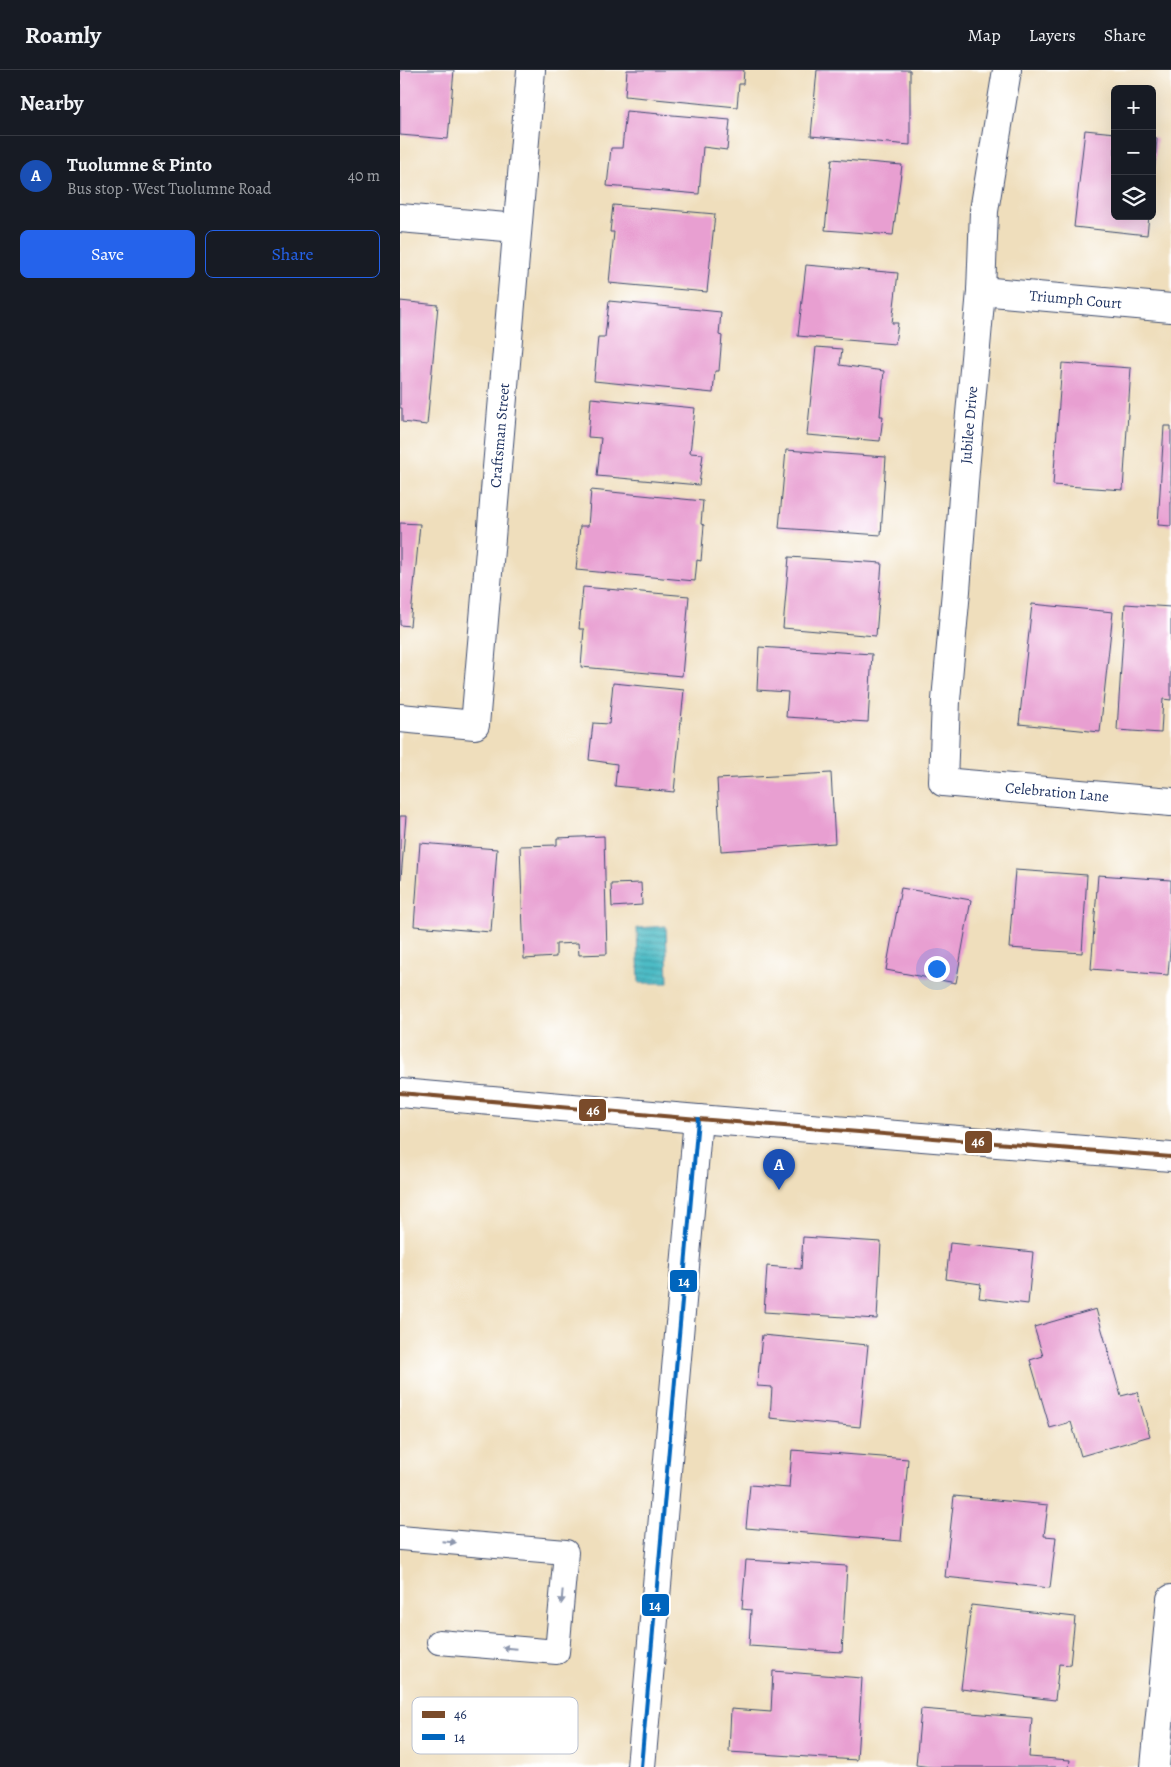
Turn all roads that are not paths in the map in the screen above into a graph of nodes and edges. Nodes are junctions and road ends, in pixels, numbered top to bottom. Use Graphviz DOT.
graph roads {
  1 [pos="531,70"];
  2 [pos="1007,70"];
  3 [pos="400,218"];
  4 [pos="517,228"];
  5 [pos="981,291"];
  6 [pos="1171,308"];
  7 [pos="400,718"];
  8 [pos="944,782"];
  9 [pos="1171,802"];
  10 [pos="400,1093"];
  11 [pos="698,1119"];
  12 [pos="1171,1157"];
  13 [pos="400,1538"];
  14 [pos="1171,1599"];
  15 [pos="440,1642"];
  16 [pos="640,1767"];
  17 [pos="1155,1767"];
  1 -- 4 [label="street, Craftsman Street"];
  2 -- 5 [label="street, Jubilee Drive"];
  3 -- 4 [label="street"];
  4 -- 7 [label="street, Craftsman Street"];
  5 -- 6 [label="street, Triumph Court"];
  5 -- 8 [label="street, Jubilee Drive"];
  8 -- 9 [label="street, Celebration Lane"];
  10 -- 11 [label="street"];
  11 -- 12 [label="street"];
  11 -- 16 [label="street"];
  13 -- 15 [label="lane, one-way"];
  14 -- 17 [label="street"];
}
